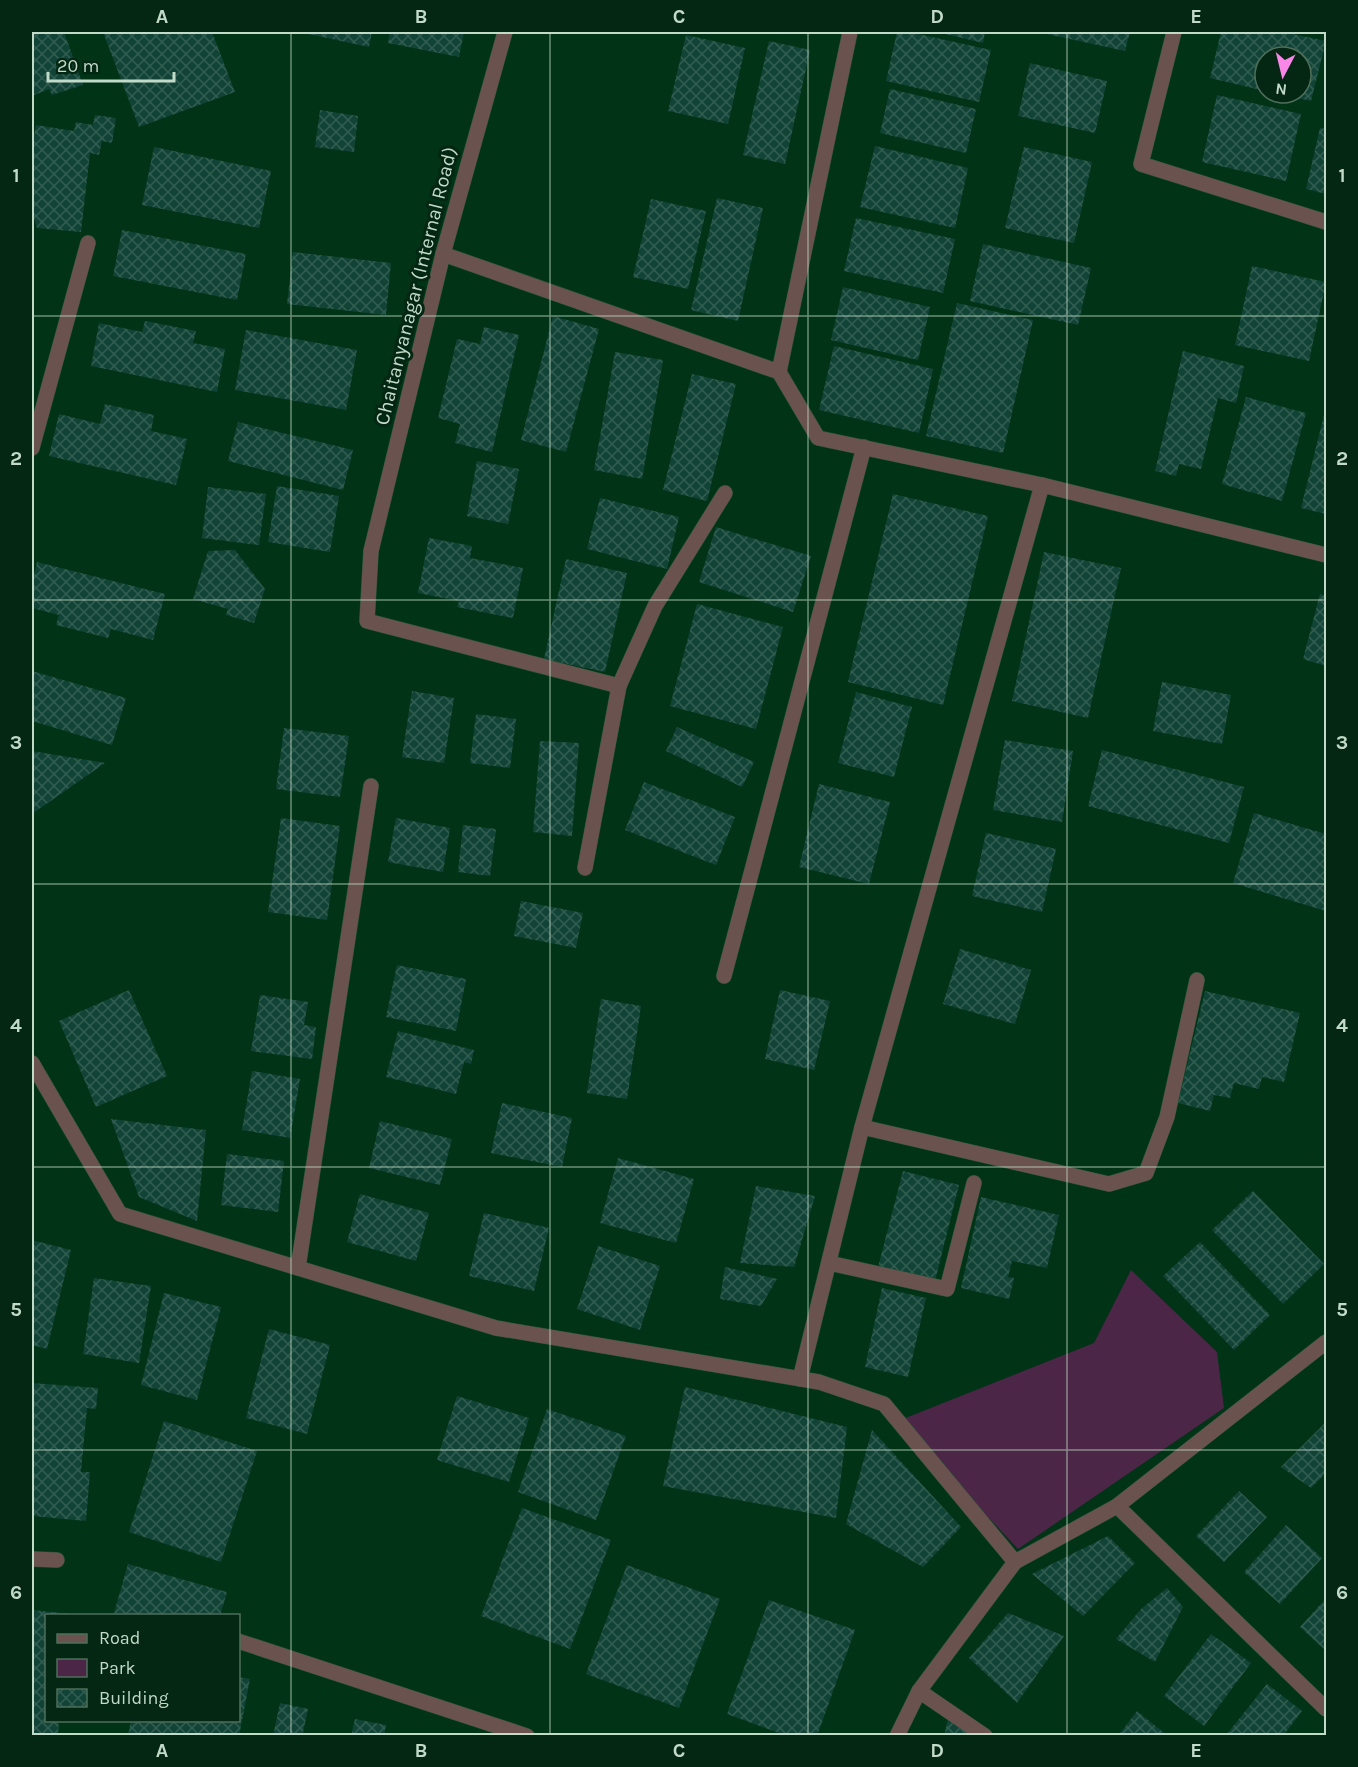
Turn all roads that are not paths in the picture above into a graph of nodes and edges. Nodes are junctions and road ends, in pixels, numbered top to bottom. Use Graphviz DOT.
graph roads {
  1 [pos="505,32"];
  2 [pos="850,32"];
  3 [pos="1174,32"];
  4 [pos="1326,222"];
  5 [pos="88,243"];
  6 [pos="442,254"];
  7 [pos="779,372"];
  8 [pos="864,447"];
  9 [pos="32,448"];
  10 [pos="1042,485"];
  11 [pos="725,493"];
  12 [pos="1326,555"];
  13 [pos="619,686"];
  14 [pos="371,786"];
  15 [pos="585,868"];
  16 [pos="724,976"];
  17 [pos="1197,980"];
  18 [pos="32,1063"];
  19 [pos="862,1127"];
  20 [pos="974,1183"];
  21 [pos="829,1263"];
  22 [pos="298,1268"];
  23 [pos="1326,1342"];
  24 [pos="800,1379"];
  25 [pos="1117,1506"];
  26 [pos="32,1559"];
  27 [pos="57,1560"];
  28 [pos="1015,1562"];
  29 [pos="240,1642"];
  30 [pos="919,1691"];
  31 [pos="1326,1709"];
  32 [pos="526,1736"];
  33 [pos="897,1736"];
  34 [pos="984,1736"];
  1 -- 6 [label="street, Chaitanyanagar (Internal Road)"];
  2 -- 7 [label="street"];
  3 -- 4 [label="street"];
  5 -- 9 [label="street"];
  6 -- 7 [label="street"];
  6 -- 13 [label="street, Chaitanyanagar (Internal Road)"];
  7 -- 8 [label="street"];
  8 -- 10 [label="street"];
  8 -- 16 [label="street"];
  10 -- 12 [label="street"];
  10 -- 19 [label="street"];
  11 -- 13 [label="street"];
  13 -- 15 [label="street"];
  14 -- 22 [label="street"];
  17 -- 19 [label="street"];
  18 -- 22 [label="street"];
  19 -- 21 [label="street"];
  20 -- 21 [label="street"];
  21 -- 24 [label="street"];
  22 -- 24 [label="street"];
  23 -- 25 [label="street"];
  24 -- 28 [label="street"];
  25 -- 28 [label="street"];
  25 -- 31 [label="street"];
  26 -- 27 [label="street"];
  28 -- 30 [label="street"];
  29 -- 32 [label="street"];
  30 -- 33 [label="street"];
  30 -- 34 [label="street"];
}
